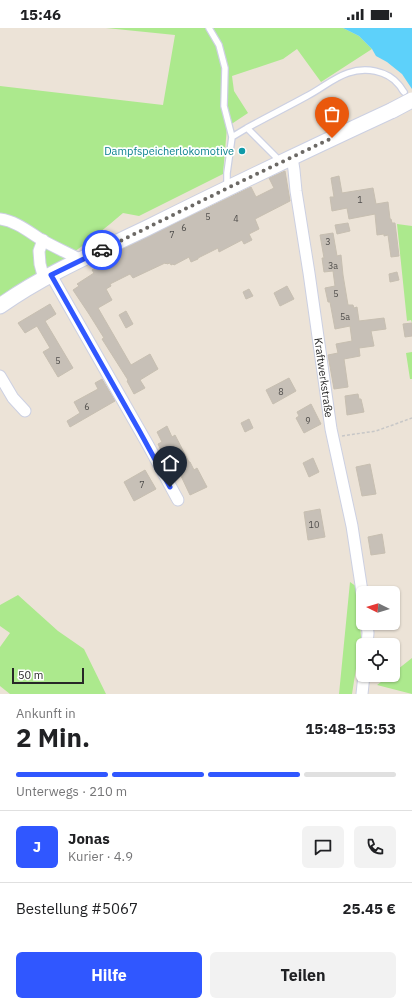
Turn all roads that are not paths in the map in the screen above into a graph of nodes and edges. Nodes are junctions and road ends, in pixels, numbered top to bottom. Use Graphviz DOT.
graph roads {
  1 [pos="209,28"];
  2 [pos="408,96"];
  3 [pos="247,128"];
  4 [pos="232,137"];
  5 [pos="285,160"];
  6 [pos="230,187"];
  7 [pos="0,220"];
  8 [pos="43,240"];
  9 [pos="81,260"];
  10 [pos="47,277"];
  11 [pos="0,306"];
  12 [pos="0,376"];
  13 [pos="25,411"];
  14 [pos="178,500"];
  15 [pos="361,586"];
  16 [pos="363,682"];
  17 [pos="362,694"];
  1 -- 4 [label="lane"];
  2 -- 3 [label="lane"];
  2 -- 5 [label="main road, bridge"];
  3 -- 4 [label="lane"];
  3 -- 5 [label="lane"];
  4 -- 6 [label="lane"];
  5 -- 6 [label="main road"];
  5 -- 15 [label="street, Kraftwerkstraße"];
  6 -- 9 [label="main road"];
  7 -- 8 [label="street"];
  8 -- 9 [label="street"];
  8 -- 10 [label="street"];
  9 -- 10 [label="main road"];
  10 -- 11 [label="main road"];
  10 -- 14 [label="street"];
  12 -- 13 [label="street"];
  16 -- 17 [label="street"];
}
